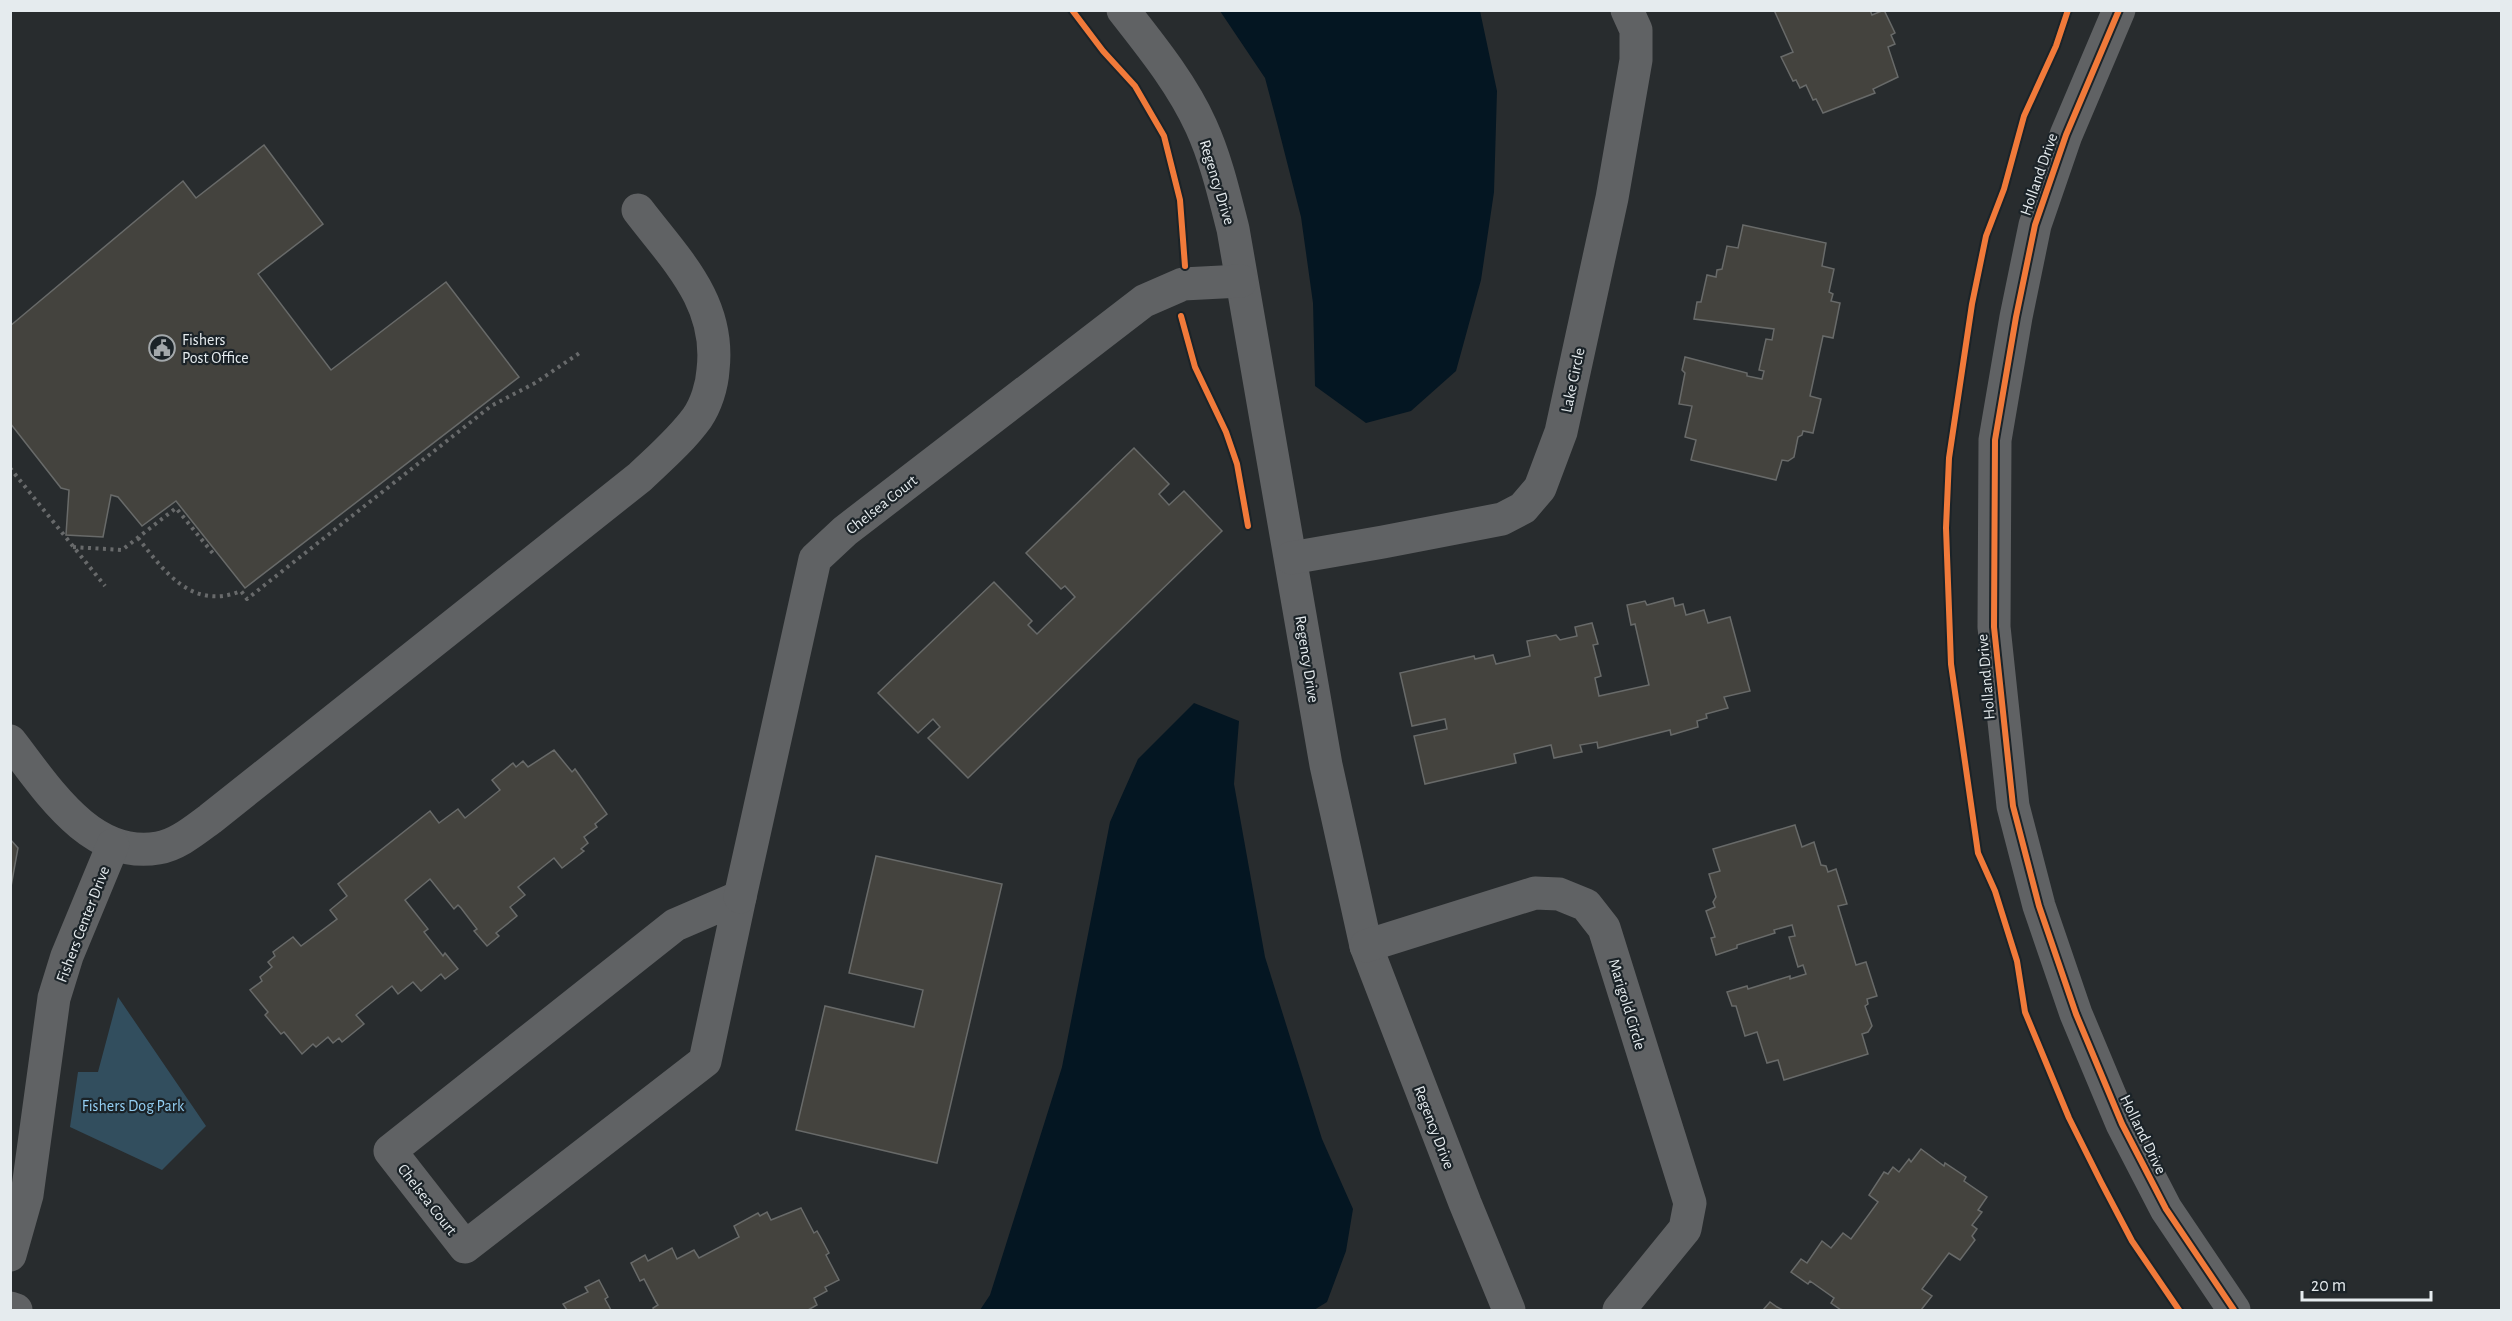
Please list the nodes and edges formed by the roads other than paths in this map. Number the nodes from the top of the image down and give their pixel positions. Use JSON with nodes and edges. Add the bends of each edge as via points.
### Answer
{"nodes":[{"id":1,"x":1123,"y":10,"type":"edge"},
{"id":2,"x":1627,"y":10,"type":"edge"},
{"id":3,"x":2119,"y":10,"type":"edge"},
{"id":4,"x":638,"y":210,"type":"dead end"},
{"id":5,"x":1241,"y":281,"type":"junction"},
{"id":6,"x":1291,"y":558,"type":"junction"},
{"id":7,"x":10,"y":741,"type":"edge"},
{"id":8,"x":113,"y":845,"type":"junction"},
{"id":9,"x":740,"y":897,"type":"junction"},
{"id":10,"x":1366,"y":946,"type":"junction"},
{"id":11,"x":10,"y":1255,"type":"edge"},
{"id":12,"x":10,"y":1308,"type":"edge"},
{"id":13,"x":16,"y":1311,"type":"edge"},
{"id":14,"x":1509,"y":1311,"type":"edge"},
{"id":15,"x":1619,"y":1311,"type":"edge"},
{"id":16,"x":2234,"y":1311,"type":"edge"}],
"edges":[{"from":1,"to":5,"type":"street","name":"Regency Drive","via":[[1170,71],[1200,125],[1216,165],[1233,229]]},
{"from":2,"to":6,"type":"street","name":"Lake Circle","via":[[1636,30],[1636,60],[1612,198],[1561,432],[1540,488],[1523,508],[1502,519]]},
{"from":3,"to":16,"type":"street","name":"Holland Drive","via":[[2082,93],[2035,225],[2016,317],[1995,440],[1994,627],[2013,806],[2039,906],[2076,1014],[2122,1124],[2166,1209]]},
{"from":4,"to":8,"type":"street","via":[[706,306],[714,334],[715,358],[712,384],[699,416],[640,477],[187,836],[160,848]]},
{"from":5,"to":6,"type":"street","name":"Regency Drive"},
{"from":5,"to":9,"type":"street","name":"Chelsea Court","via":[[1183,284],[1144,301],[845,531],[815,559]]},
{"from":6,"to":10,"type":"street","name":"Regency Drive","via":[[1326,765]]},
{"from":7,"to":8,"type":"street","name":"Fishers Center Drive","via":[[77,822]]},
{"from":8,"to":11,"type":"street","name":"Fishers Center Drive","via":[[54,998],[27,1195]]},
{"from":9,"to":9,"type":"street","name":"Chelsea Court","via":[[705,1061],[465,1248],[390,1151],[675,925]]},
{"from":10,"to":14,"type":"street","name":"Regency Drive"},
{"from":10,"to":15,"type":"street","name":"Marigold Circle","via":[[1535,893],[1559,894],[1586,905],[1604,928],[1690,1203],[1685,1229]]},
{"from":12,"to":13,"type":"street"}]}
